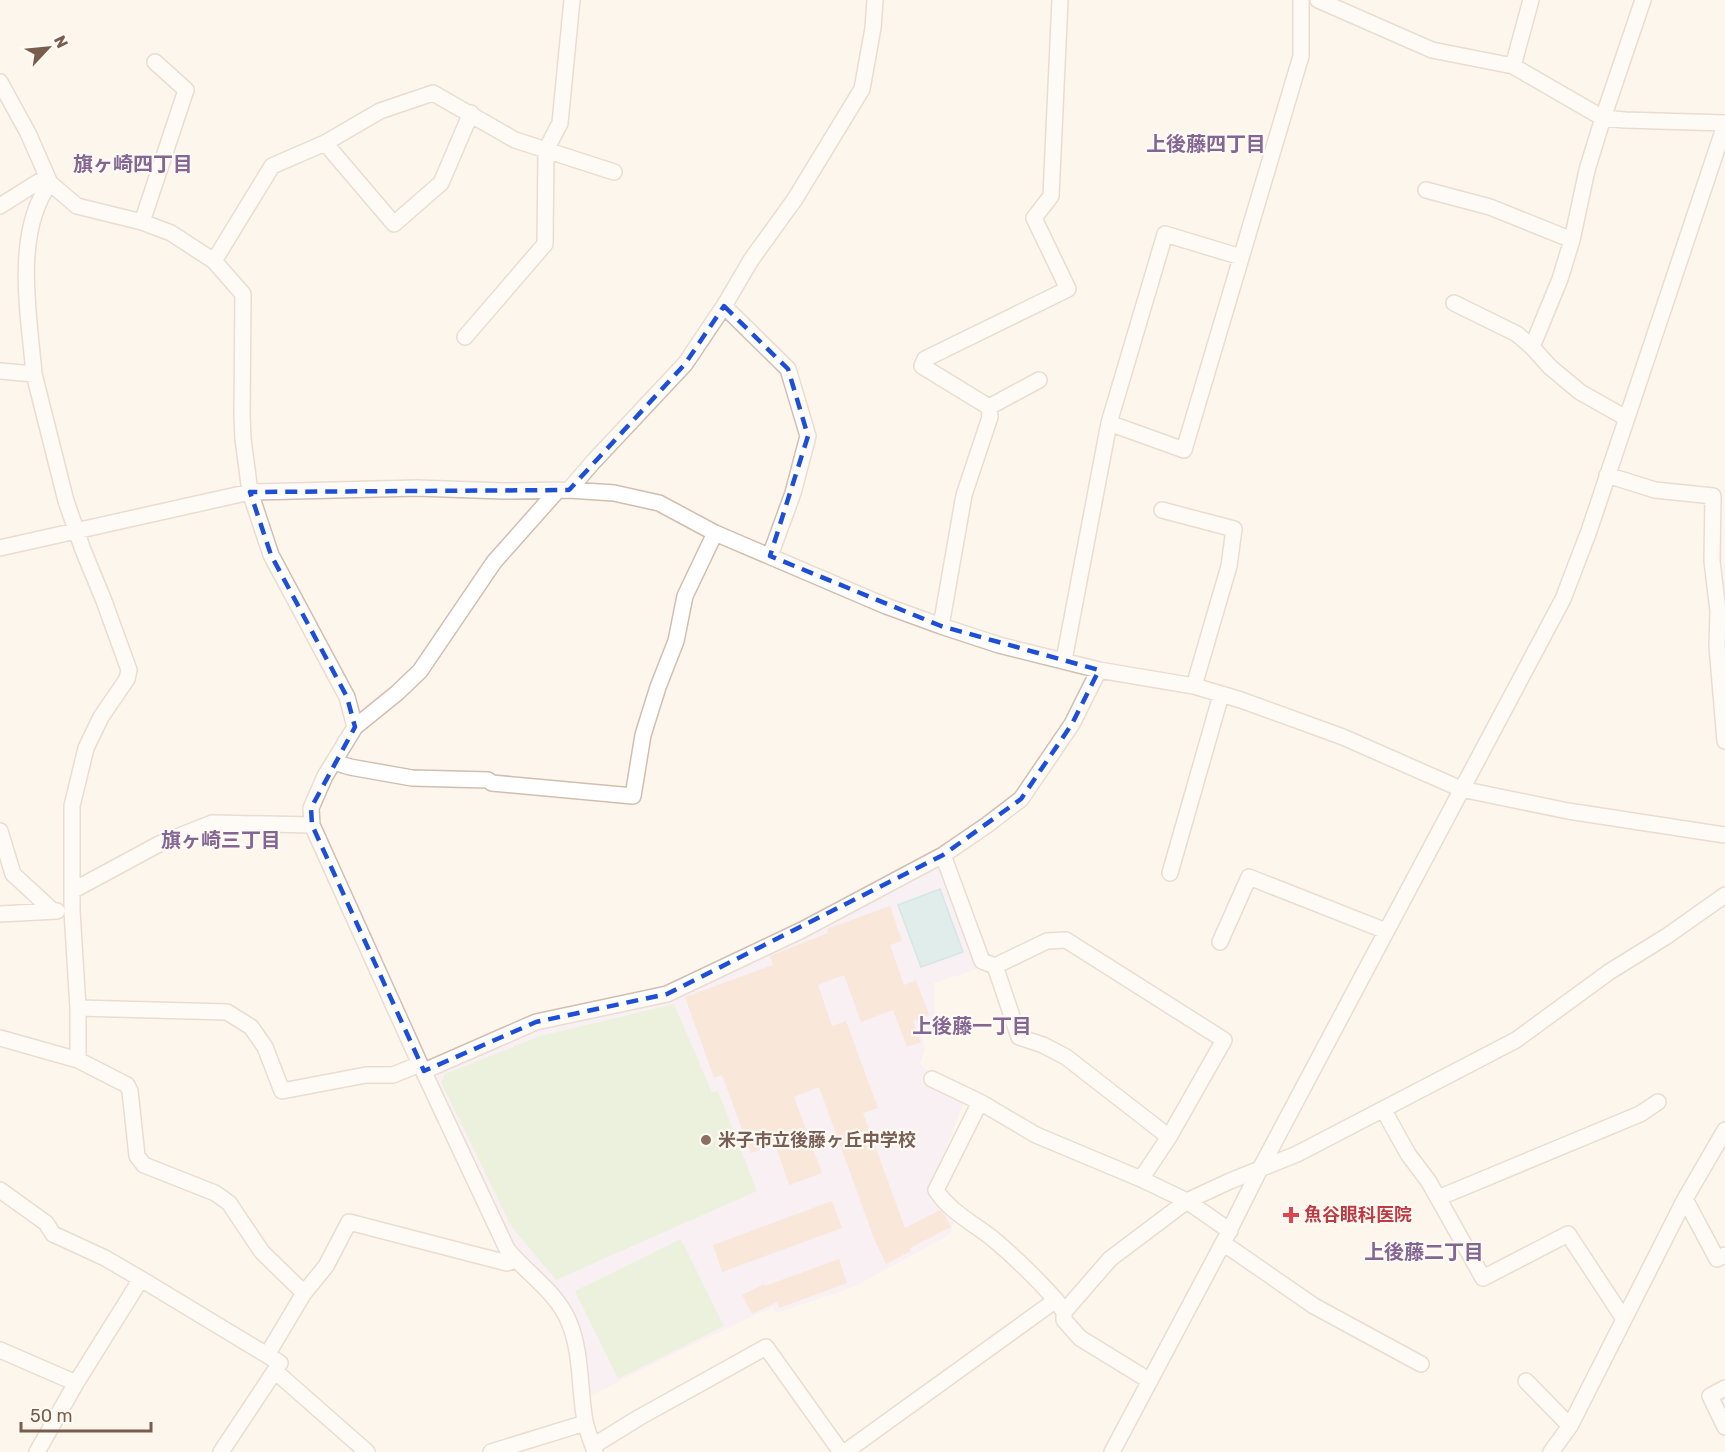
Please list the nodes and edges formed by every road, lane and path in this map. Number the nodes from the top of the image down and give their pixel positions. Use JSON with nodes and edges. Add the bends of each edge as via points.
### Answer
{"nodes":[{"id":1,"x":572,"y":0,"type":"edge"},
{"id":2,"x":875,"y":0,"type":"edge"},
{"id":3,"x":1060,"y":0,"type":"edge"},
{"id":4,"x":1301,"y":0,"type":"edge"},
{"id":5,"x":1318,"y":0,"type":"edge"},
{"id":6,"x":1531,"y":0,"type":"edge"},
{"id":7,"x":1643,"y":0,"type":"edge"},
{"id":8,"x":155,"y":62,"type":"dead end"},
{"id":9,"x":1513,"y":66,"type":"junction"},
{"id":10,"x":0,"y":82,"type":"edge"},
{"id":11,"x":471,"y":113,"type":"junction"},
{"id":12,"x":1603,"y":118,"type":"junction"},
{"id":13,"x":1725,"y":124,"type":"edge"},
{"id":14,"x":325,"y":143,"type":"junction"},
{"id":15,"x":546,"y":150,"type":"junction"},
{"id":16,"x":614,"y":172,"type":"dead end"},
{"id":17,"x":50,"y":183,"type":"junction"},
{"id":18,"x":1426,"y":190,"type":"dead end"},
{"id":19,"x":0,"y":206,"type":"edge"},
{"id":20,"x":142,"y":222,"type":"junction"},
{"id":21,"x":1572,"y":240,"type":"junction"},
{"id":22,"x":1240,"y":257,"type":"junction"},
{"id":23,"x":214,"y":261,"type":"junction"},
{"id":24,"x":1454,"y":303,"type":"dead end"},
{"id":25,"x":724,"y":306,"type":"junction"},
{"id":26,"x":465,"y":338,"type":"dead end"},
{"id":27,"x":1532,"y":347,"type":"junction"},
{"id":28,"x":0,"y":371,"type":"edge"},
{"id":29,"x":34,"y":374,"type":"junction"},
{"id":30,"x":1039,"y":380,"type":"dead end"},
{"id":31,"x":989,"y":407,"type":"junction"},
{"id":32,"x":1626,"y":418,"type":"junction"},
{"id":33,"x":1109,"y":423,"type":"junction"},
{"id":34,"x":1607,"y":475,"type":"junction"},
{"id":35,"x":563,"y":491,"type":"junction"},
{"id":36,"x":250,"y":492,"type":"junction"},
{"id":37,"x":1162,"y":510,"type":"dead end"},
{"id":38,"x":76,"y":532,"type":"junction"},
{"id":39,"x":716,"y":533,"type":"junction"},
{"id":40,"x":0,"y":548,"type":"edge"},
{"id":41,"x":770,"y":556,"type":"junction"},
{"id":42,"x":941,"y":626,"type":"junction"},
{"id":43,"x":1064,"y":660,"type":"junction"},
{"id":44,"x":1099,"y":670,"type":"junction"},
{"id":45,"x":1194,"y":686,"type":"junction"},
{"id":46,"x":1221,"y":695,"type":"junction"},
{"id":47,"x":355,"y":727,"type":"junction"},
{"id":48,"x":1725,"y":741,"type":"edge"},
{"id":49,"x":334,"y":762,"type":"junction"},
{"id":50,"x":1461,"y":789,"type":"junction"},
{"id":51,"x":312,"y":825,"type":"junction"},
{"id":52,"x":1725,"y":825,"type":"edge"},
{"id":53,"x":0,"y":831,"type":"edge"},
{"id":54,"x":1725,"y":835,"type":"edge"},
{"id":55,"x":943,"y":855,"type":"junction"},
{"id":56,"x":1170,"y":873,"type":"dead end"},
{"id":57,"x":72,"y":891,"type":"junction"},
{"id":58,"x":1725,"y":895,"type":"edge"},
{"id":59,"x":72,"y":910,"type":"junction"},
{"id":60,"x":53,"y":911,"type":"junction"},
{"id":61,"x":0,"y":914,"type":"edge"},
{"id":62,"x":1386,"y":932,"type":"junction"},
{"id":63,"x":1220,"y":942,"type":"dead end"},
{"id":64,"x":995,"y":966,"type":"junction"},
{"id":65,"x":78,"y":1008,"type":"junction"},
{"id":66,"x":0,"y":1038,"type":"edge"},
{"id":67,"x":78,"y":1060,"type":"junction"},
{"id":68,"x":422,"y":1067,"type":"junction"},
{"id":69,"x":932,"y":1079,"type":"dead end"},
{"id":70,"x":980,"y":1102,"type":"junction"},
{"id":71,"x":1658,"y":1102,"type":"dead end"},
{"id":72,"x":1383,"y":1109,"type":"junction"},
{"id":73,"x":1725,"y":1130,"type":"edge"},
{"id":74,"x":1169,"y":1137,"type":"junction"},
{"id":75,"x":1260,"y":1168,"type":"junction"},
{"id":76,"x":1141,"y":1179,"type":"junction"},
{"id":77,"x":0,"y":1190,"type":"edge"},
{"id":78,"x":1438,"y":1198,"type":"junction"},
{"id":79,"x":1685,"y":1199,"type":"junction"},
{"id":80,"x":1187,"y":1201,"type":"junction"},
{"id":81,"x":1227,"y":1237,"type":"junction"},
{"id":82,"x":1725,"y":1255,"type":"edge"},
{"id":83,"x":516,"y":1260,"type":"junction"},
{"id":84,"x":141,"y":1279,"type":"junction"},
{"id":85,"x":304,"y":1293,"type":"junction"},
{"id":86,"x":1060,"y":1306,"type":"junction"},
{"id":87,"x":1624,"y":1319,"type":"junction"},
{"id":88,"x":0,"y":1350,"type":"edge"},
{"id":89,"x":267,"y":1355,"type":"junction"},
{"id":90,"x":1421,"y":1364,"type":"dead end"},
{"id":91,"x":276,"y":1372,"type":"junction"},
{"id":92,"x":1150,"y":1381,"type":"junction"},
{"id":93,"x":1526,"y":1381,"type":"dead end"},
{"id":94,"x":76,"y":1383,"type":"junction"},
{"id":95,"x":1725,"y":1388,"type":"edge"},
{"id":96,"x":585,"y":1423,"type":"junction"},
{"id":97,"x":1570,"y":1426,"type":"junction"},
{"id":98,"x":1725,"y":1427,"type":"edge"},
{"id":99,"x":594,"y":1449,"type":"edge"},
{"id":100,"x":37,"y":1452,"type":"edge"},
{"id":101,"x":221,"y":1452,"type":"edge"},
{"id":102,"x":367,"y":1452,"type":"edge"},
{"id":103,"x":491,"y":1452,"type":"edge"},
{"id":104,"x":843,"y":1452,"type":"edge"},
{"id":105,"x":1112,"y":1452,"type":"edge"},
{"id":106,"x":1551,"y":1452,"type":"edge"}],
"edges":[{"from":1,"to":15,"type":"street","via":[[560,123]]},
{"from":2,"to":25,"type":"street","via":[[862,89]]},
{"from":3,"to":31,"type":"street","via":[[1051,196],[1034,218],[1068,289],[925,359],[922,366]]},
{"from":4,"to":22,"type":"street","via":[[1301,56]]},
{"from":5,"to":9,"type":"street","via":[[1432,50]]},
{"from":6,"to":9,"type":"street"},
{"from":7,"to":12,"type":"street"},
{"from":8,"to":20,"type":"street","via":[[186,90]]},
{"from":9,"to":12,"type":"street"},
{"from":10,"to":17,"type":"street"},
{"from":11,"to":14,"type":"street","via":[[434,93],[380,111]]},
{"from":11,"to":14,"type":"street","via":[[441,183],[394,224]]},
{"from":11,"to":15,"type":"street","via":[[515,140]]},
{"from":12,"to":13,"type":"street"},
{"from":12,"to":21,"type":"street"},
{"from":13,"to":32,"type":"street"},
{"from":14,"to":23,"type":"street","via":[[272,166]]},
{"from":15,"to":16,"type":"street"},
{"from":15,"to":26,"type":"street","via":[[546,244]]},
{"from":17,"to":19,"type":"street","via":[[39,182]]},
{"from":17,"to":20,"type":"street","via":[[77,206]]},
{"from":17,"to":29,"type":"street","via":[[40,196],[30,230],[26,271]]},
{"from":18,"to":21,"type":"street","via":[[1490,207]]},
{"from":20,"to":23,"type":"street","via":[[171,233]]},
{"from":21,"to":27,"type":"street"},
{"from":22,"to":33,"type":"street","via":[[1165,234]]},
{"from":22,"to":33,"type":"street","via":[[1184,450]]},
{"from":23,"to":36,"type":"street","via":[[243,294],[242,414]]},
{"from":24,"to":27,"type":"street","via":[[1517,334]]},
{"from":25,"to":35,"type":"street","via":[[685,364]]},
{"from":25,"to":41,"type":"street","via":[[788,369],[808,436],[793,494]]},
{"from":27,"to":32,"type":"street","via":[[1550,368],[1580,392]]},
{"from":28,"to":29,"type":"street"},
{"from":29,"to":38,"type":"street"},
{"from":30,"to":31,"type":"street"},
{"from":31,"to":42,"type":"street","via":[[990,417],[964,495]]},
{"from":32,"to":34,"type":"street"},
{"from":33,"to":43,"type":"street"},
{"from":34,"to":48,"type":"street","via":[[1655,490],[1713,496],[1712,561]]},
{"from":34,"to":50,"type":"street","via":[[1563,599]]},
{"from":35,"to":36,"type":"street","via":[[417,488]]},
{"from":35,"to":39,"type":"street","via":[[614,493],[660,502]]},
{"from":35,"to":47,"type":"street","via":[[494,562],[420,671]]},
{"from":36,"to":38,"type":"street"},
{"from":36,"to":47,"type":"street","via":[[272,555],[347,697]]},
{"from":37,"to":45,"type":"street","via":[[1234,529],[1229,566]]},
{"from":38,"to":40,"type":"street"},
{"from":38,"to":57,"type":"street","via":[[129,670],[86,748],[72,806]]},
{"from":39,"to":41,"type":"street"},
{"from":39,"to":49,"type":"street","via":[[685,596],[676,640],[642,735],[633,796],[488,780],[412,778]]},
{"from":41,"to":42,"type":"street"},
{"from":42,"to":43,"type":"street"},
{"from":43,"to":44,"type":"street"},
{"from":44,"to":45,"type":"street"},
{"from":44,"to":55,"type":"street","via":[[1072,723],[1021,799]]},
{"from":45,"to":46,"type":"street"},
{"from":46,"to":50,"type":"street","via":[[1343,737]]},
{"from":46,"to":56,"type":"street"},
{"from":47,"to":49,"type":"street"},
{"from":49,"to":51,"type":"street","via":[[311,808]]},
{"from":50,"to":54,"type":"street","via":[[1569,811]]},
{"from":50,"to":62,"type":"street"},
{"from":51,"to":57,"type":"street","via":[[212,823],[159,844]]},
{"from":51,"to":68,"type":"street"},
{"from":52,"to":54,"type":"street"},
{"from":53,"to":60,"type":"street","via":[[13,874]]},
{"from":55,"to":64,"type":"street","via":[[982,961]]},
{"from":55,"to":68,"type":"street","via":[[813,925],[667,994],[536,1022]]},
{"from":57,"to":59,"type":"street"},
{"from":58,"to":72,"type":"street","via":[[1516,1040]]},
{"from":59,"to":60,"type":"street"},
{"from":59,"to":65,"type":"street"},
{"from":60,"to":61,"type":"street"},
{"from":62,"to":63,"type":"street","via":[[1249,877]]},
{"from":62,"to":75,"type":"street"},
{"from":64,"to":74,"type":"street","via":[[1019,1037],[1066,1057]]},
{"from":64,"to":74,"type":"street","via":[[1047,940],[1066,940],[1224,1040]]},
{"from":65,"to":67,"type":"street"},
{"from":65,"to":68,"type":"street","via":[[227,1012],[250,1027],[265,1047],[282,1091]]},
{"from":66,"to":67,"type":"street"},
{"from":67,"to":85,"type":"street","via":[[127,1085],[136,1156],[144,1165],[215,1193],[229,1203],[262,1251]]},
{"from":68,"to":83,"type":"street","via":[[507,1249]]},
{"from":69,"to":70,"type":"street"},
{"from":70,"to":76,"type":"street","via":[[1036,1135]]},
{"from":70,"to":86,"type":"street","via":[[936,1190],[943,1201],[993,1239]]},
{"from":71,"to":78,"type":"street","via":[[1640,1114]]},
{"from":72,"to":75,"type":"street","via":[[1297,1154]]},
{"from":72,"to":78,"type":"street"},
{"from":73,"to":79,"type":"street"},
{"from":74,"to":76,"type":"street"},
{"from":75,"to":80,"type":"street"},
{"from":75,"to":81,"type":"street"},
{"from":76,"to":80,"type":"street"},
{"from":77,"to":84,"type":"street","via":[[46,1223],[53,1234]]},
{"from":78,"to":87,"type":"street","via":[[1483,1278],[1568,1233]]},
{"from":79,"to":82,"type":"street","via":[[1717,1259]]},
{"from":79,"to":87,"type":"street"},
{"from":80,"to":81,"type":"street"},
{"from":80,"to":86,"type":"street","via":[[1110,1259]]},
{"from":81,"to":90,"type":"street","via":[[1314,1306]]},
{"from":81,"to":92,"type":"street"},
{"from":83,"to":85,"type":"street","via":[[507,1263],[349,1222],[326,1266]]},
{"from":83,"to":96,"type":"street","via":[[549,1290],[568,1320],[576,1342]]},
{"from":84,"to":89,"type":"street"},
{"from":84,"to":94,"type":"street"},
{"from":85,"to":89,"type":"street"},
{"from":86,"to":92,"type":"street","via":[[1064,1320],[1080,1338]]},
{"from":86,"to":104,"type":"street"},
{"from":87,"to":97,"type":"street"},
{"from":88,"to":94,"type":"street"},
{"from":89,"to":91,"type":"street","via":[[280,1363]]},
{"from":91,"to":101,"type":"street"},
{"from":91,"to":102,"type":"street"},
{"from":92,"to":105,"type":"street"},
{"from":93,"to":97,"type":"street"},
{"from":94,"to":100,"type":"street"},
{"from":95,"to":98,"type":"street","via":[[1710,1396]]},
{"from":96,"to":99,"type":"street"},
{"from":96,"to":103,"type":"street"},
{"from":97,"to":106,"type":"street"},
{"from":99,"to":104,"type":"street","via":[[640,1417],[766,1347]]}]}
